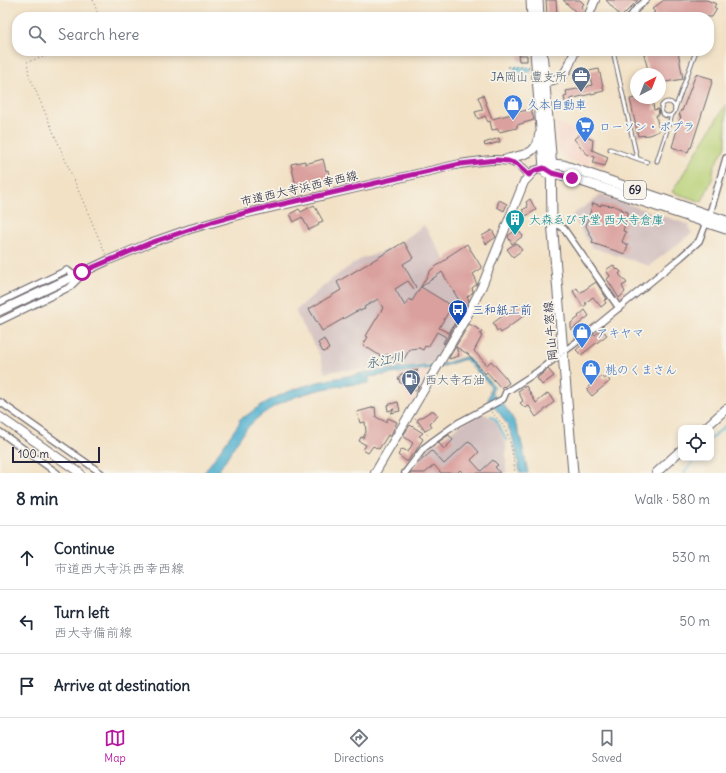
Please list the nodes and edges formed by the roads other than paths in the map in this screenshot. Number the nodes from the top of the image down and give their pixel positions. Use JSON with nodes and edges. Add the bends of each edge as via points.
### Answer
{"nodes":[{"id":1,"x":531,"y":0,"type":"edge"},
{"id":2,"x":538,"y":0,"type":"edge"},
{"id":3,"x":595,"y":0,"type":"edge"},
{"id":4,"x":646,"y":0,"type":"edge"},
{"id":5,"x":532,"y":12,"type":"edge"},
{"id":6,"x":539,"y":12,"type":"edge"},
{"id":7,"x":590,"y":12,"type":"edge"},
{"id":8,"x":634,"y":12,"type":"edge"},
{"id":9,"x":535,"y":56,"type":"edge"},
{"id":10,"x":542,"y":56,"type":"edge"},
{"id":11,"x":573,"y":56,"type":"edge"},
{"id":12,"x":614,"y":56,"type":"edge"},
{"id":13,"x":694,"y":56,"type":"edge"},
{"id":14,"x":541,"y":82,"type":"junction"},
{"id":15,"x":675,"y":109,"type":"junction"},
{"id":16,"x":672,"y":115,"type":"junction"},
{"id":17,"x":541,"y":122,"type":"junction"},
{"id":18,"x":610,"y":149,"type":"dead end"},
{"id":19,"x":637,"y":158,"type":"junction"},
{"id":20,"x":726,"y":158,"type":"edge"},
{"id":21,"x":503,"y":160,"type":"junction"},
{"id":22,"x":657,"y":161,"type":"dead end"},
{"id":23,"x":648,"y":162,"type":"dead end"},
{"id":24,"x":549,"y":168,"type":"junction"},
{"id":25,"x":529,"y":175,"type":"junction"},
{"id":26,"x":708,"y":219,"type":"junction"},
{"id":27,"x":552,"y":221,"type":"junction"},
{"id":28,"x":726,"y":221,"type":"edge"},
{"id":29,"x":726,"y":229,"type":"edge"},
{"id":30,"x":86,"y":271,"type":"junction"},
{"id":31,"x":75,"y":276,"type":"junction"},
{"id":32,"x":0,"y":302,"type":"edge"},
{"id":33,"x":619,"y":308,"type":"junction"},
{"id":34,"x":0,"y":311,"type":"edge"},
{"id":35,"x":0,"y":321,"type":"edge"},
{"id":36,"x":564,"y":352,"type":"junction"},
{"id":37,"x":0,"y":402,"type":"edge"},
{"id":38,"x":726,"y":409,"type":"edge"},
{"id":39,"x":0,"y":417,"type":"edge"},
{"id":40,"x":708,"y":425,"type":"edge"},
{"id":41,"x":0,"y":432,"type":"edge"},
{"id":42,"x":678,"y":453,"type":"edge"},
{"id":43,"x":57,"y":473,"type":"edge"},
{"id":44,"x":80,"y":473,"type":"edge"},
{"id":45,"x":101,"y":473,"type":"edge"},
{"id":46,"x":375,"y":473,"type":"edge"},
{"id":47,"x":405,"y":473,"type":"edge"},
{"id":48,"x":573,"y":473,"type":"edge"},
{"id":49,"x":656,"y":473,"type":"edge"}],
"edges":[{"from":1,"to":5,"type":"main road"},
{"from":2,"to":6,"type":"main road"},
{"from":3,"to":7,"type":"street"},
{"from":4,"to":8,"type":"street"},
{"from":9,"to":14,"type":"main road","name":"岡山牛窓線"},
{"from":10,"to":14,"type":"main road","name":"岡山牛窓線"},
{"from":11,"to":14,"type":"street","via":[[563,76],[557,80]]},
{"from":12,"to":19,"type":"lane"},
{"from":13,"to":15,"type":"lane"},
{"from":14,"to":17,"type":"main road","name":"岡山牛窓線"},
{"from":14,"to":24,"type":"main road","name":"岡山牛窓線","via":[[551,154]]},
{"from":15,"to":16,"type":"lane"},
{"from":15,"to":16,"type":"lane","via":[[670,102],[662,105],[663,114]]},
{"from":16,"to":22,"type":"lane"},
{"from":17,"to":21,"type":"street","via":[[538,144],[532,151]]},
{"from":17,"to":24,"type":"main road","name":"岡山牛窓線"},
{"from":18,"to":19,"type":"lane"},
{"from":19,"to":23,"type":"lane"},
{"from":20,"to":26,"type":"street"},
{"from":21,"to":25,"type":"street","name":"市道西大寺浜西幸西線","via":[[517,164]]},
{"from":21,"to":30,"type":"street","name":"市道西大寺浜西幸西線","via":[[460,164],[239,214],[179,233]]},
{"from":24,"to":25,"type":"street","via":[[534,171]]},
{"from":24,"to":26,"type":"main road","number":"69","via":[[572,178]]},
{"from":24,"to":27,"type":"main road","name":"岡山牛窓線"},
{"from":25,"to":46,"type":"street","via":[[511,210],[482,286],[467,316]]},
{"from":26,"to":28,"type":"main road","number":"69"},
{"from":26,"to":29,"type":"main road","number":"69"},
{"from":26,"to":33,"type":"street","via":[[699,241]]},
{"from":27,"to":33,"type":"street","via":[[564,229]]},
{"from":27,"to":36,"type":"main road","name":"岡山牛窓線"},
{"from":30,"to":31,"type":"street","name":"市道西大寺浜西幸西線"},
{"from":30,"to":35,"type":"street","via":[[70,287]]},
{"from":31,"to":32,"type":"street","via":[[66,270]]},
{"from":31,"to":34,"type":"street","name":"市道西大寺浜西幸西線"},
{"from":33,"to":36,"type":"street"},
{"from":36,"to":47,"type":"street","via":[[506,392],[503,399],[458,423],[424,448]]},
{"from":36,"to":48,"type":"main road","name":"岡山牛窓線"},
{"from":37,"to":45,"type":"street"},
{"from":38,"to":40,"type":"street"},
{"from":39,"to":44,"type":"street"},
{"from":41,"to":43,"type":"street"},
{"from":42,"to":49,"type":"street"}]}
